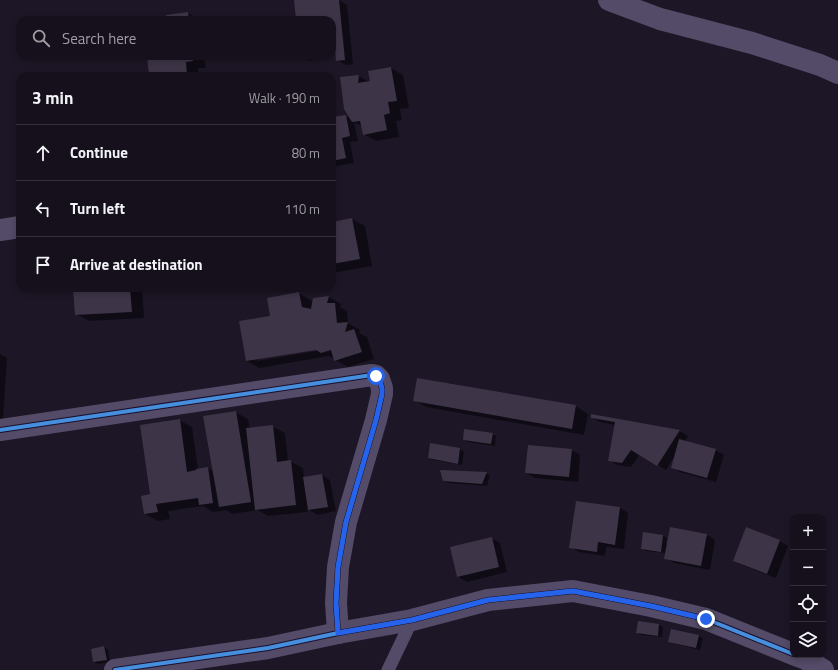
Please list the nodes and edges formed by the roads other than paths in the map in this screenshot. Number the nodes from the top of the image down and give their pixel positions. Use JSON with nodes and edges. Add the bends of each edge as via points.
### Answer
{"nodes":[{"id":1,"x":609,"y":0,"type":"edge"},
{"id":2,"x":838,"y":72,"type":"edge"},
{"id":3,"x":16,"y":228,"type":"edge"},
{"id":4,"x":0,"y":230,"type":"edge"},
{"id":5,"x":0,"y":430,"type":"edge"},
{"id":6,"x":412,"y":620,"type":"junction"},
{"id":7,"x":338,"y":633,"type":"junction"},
{"id":8,"x":804,"y":662,"type":"edge"},
{"id":9,"x":115,"y":670,"type":"edge"},
{"id":10,"x":388,"y":670,"type":"edge"}],
"edges":[{"from":1,"to":2,"type":"street","via":[[660,19],[752,43]]},
{"from":3,"to":4,"type":"street"},
{"from":5,"to":7,"type":"street","via":[[376,376],[382,394],[346,522],[338,567]]},
{"from":6,"to":7,"type":"street"},
{"from":6,"to":8,"type":"street","via":[[488,600],[573,591],[706,619]]},
{"from":6,"to":10,"type":"lane"},
{"from":7,"to":9,"type":"street","via":[[268,648]]}]}
